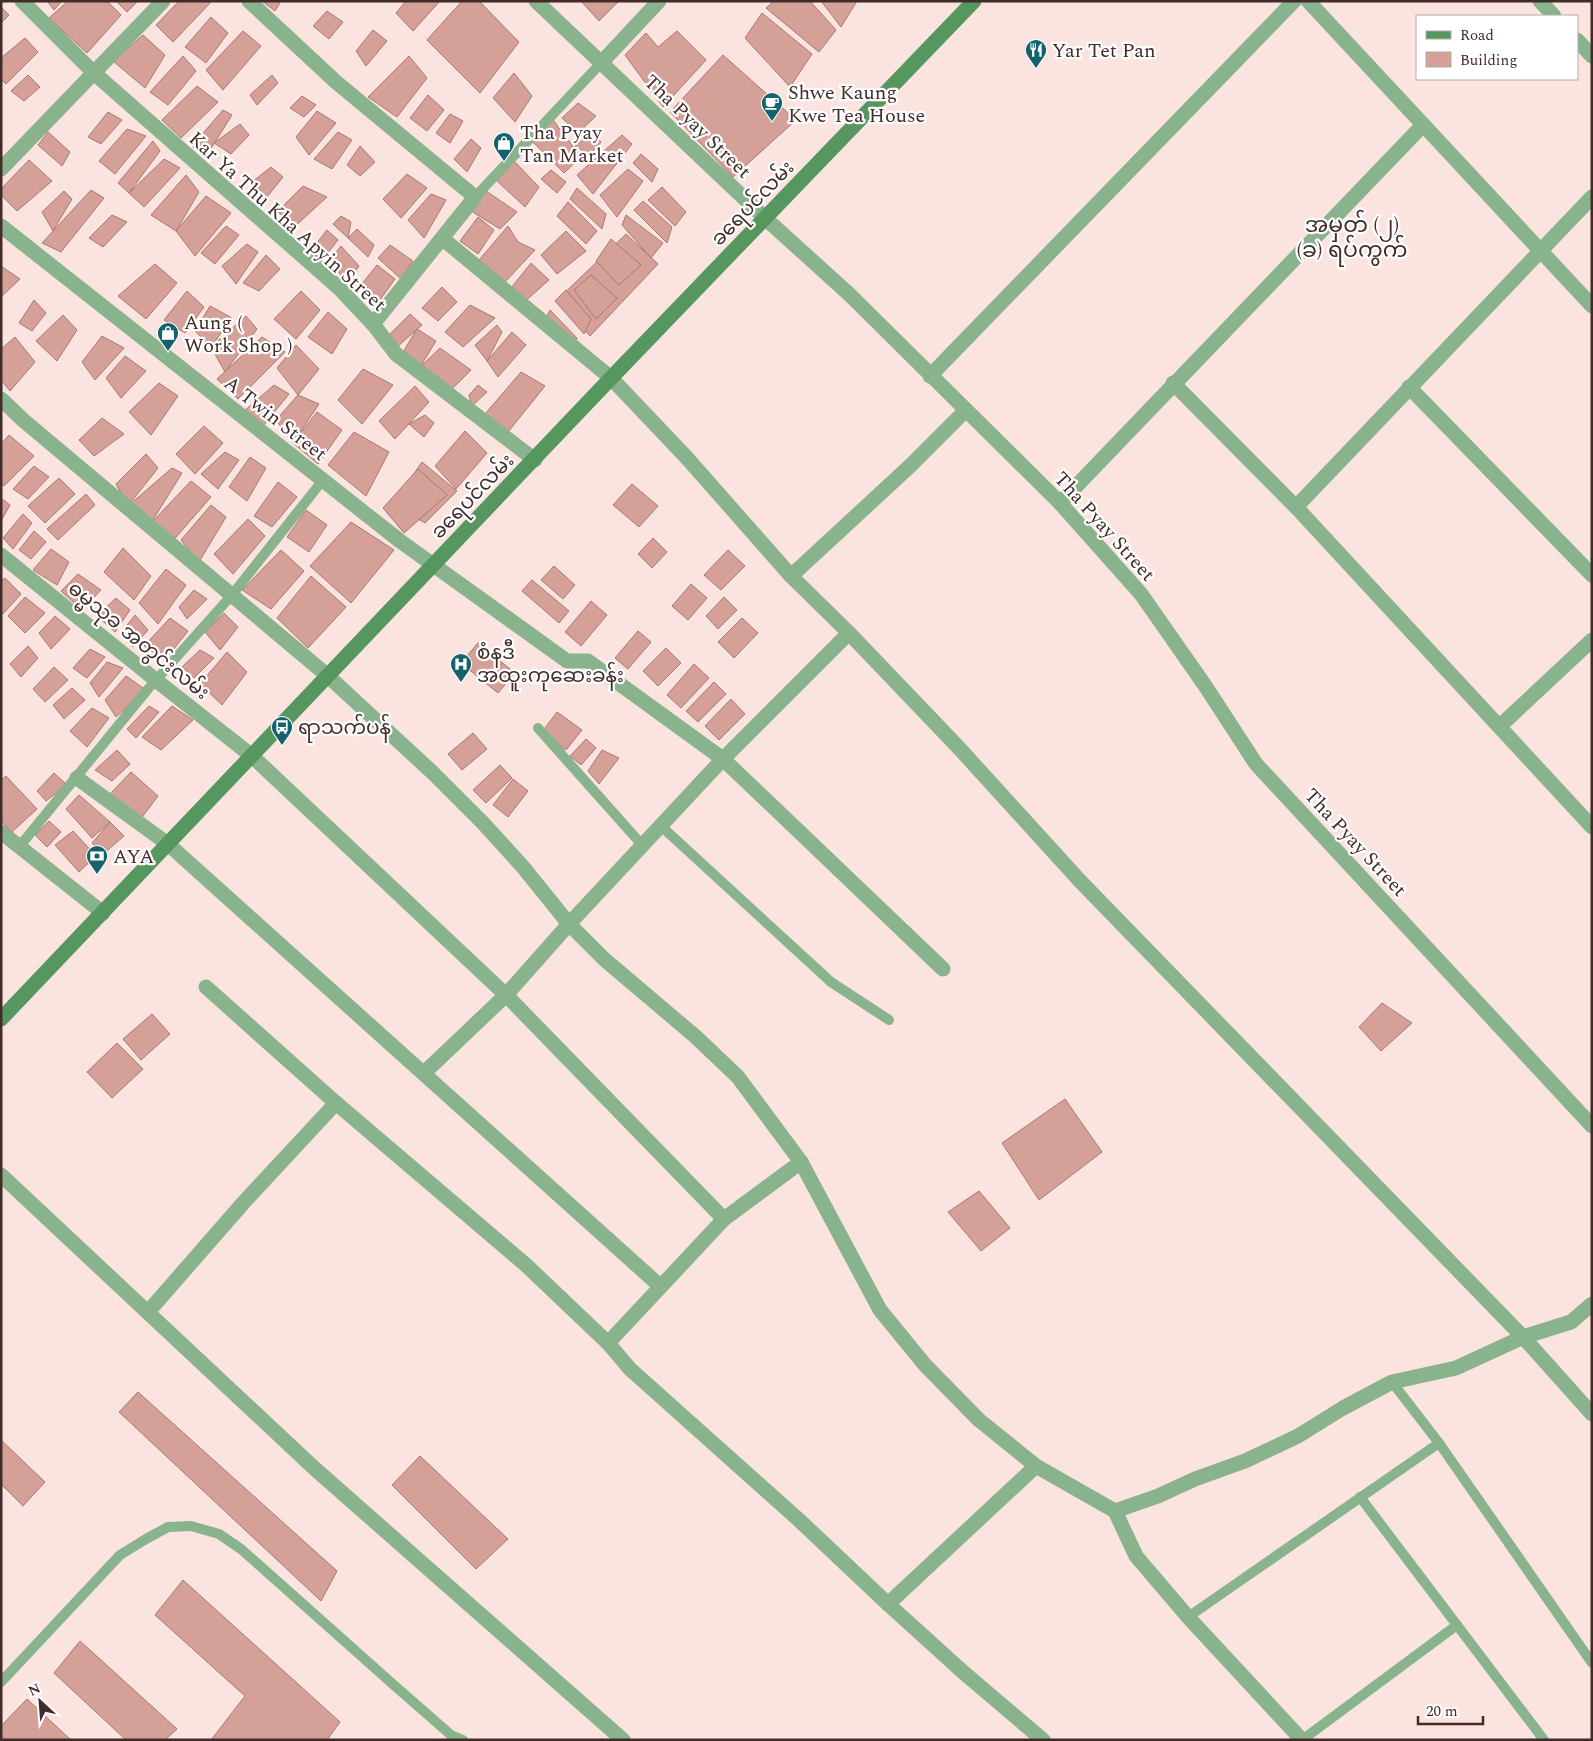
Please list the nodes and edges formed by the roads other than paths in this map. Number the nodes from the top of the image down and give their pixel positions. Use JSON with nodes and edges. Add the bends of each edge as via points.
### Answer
{"nodes":[{"id":1,"x":22,"y":1,"type":"edge"},
{"id":2,"x":163,"y":1,"type":"edge"},
{"id":3,"x":249,"y":1,"type":"edge"},
{"id":4,"x":536,"y":1,"type":"edge"},
{"id":5,"x":659,"y":1,"type":"edge"},
{"id":6,"x":974,"y":1,"type":"edge"},
{"id":7,"x":1294,"y":1,"type":"edge"},
{"id":8,"x":1308,"y":1,"type":"edge"},
{"id":9,"x":1540,"y":1,"type":"edge"},
{"id":10,"x":1553,"y":15,"type":"edge"},
{"id":11,"x":1578,"y":41,"type":"edge"},
{"id":12,"x":1592,"y":56,"type":"edge"},
{"id":13,"x":602,"y":62,"type":"junction"},
{"id":14,"x":94,"y":73,"type":"junction"},
{"id":15,"x":1423,"y":125,"type":"junction"},
{"id":16,"x":1,"y":169,"type":"edge"},
{"id":17,"x":475,"y":197,"type":"junction"},
{"id":18,"x":1592,"y":197,"type":"edge"},
{"id":19,"x":766,"y":218,"type":"junction"},
{"id":20,"x":1,"y":226,"type":"edge"},
{"id":21,"x":442,"y":239,"type":"junction"},
{"id":22,"x":1541,"y":252,"type":"junction"},
{"id":23,"x":1592,"y":306,"type":"edge"},
{"id":24,"x":373,"y":324,"type":"junction"},
{"id":25,"x":930,"y":376,"type":"junction"},
{"id":26,"x":611,"y":378,"type":"junction"},
{"id":27,"x":1173,"y":383,"type":"junction"},
{"id":28,"x":1409,"y":388,"type":"junction"},
{"id":29,"x":1,"y":399,"type":"edge"},
{"id":30,"x":966,"y":410,"type":"junction"},
{"id":31,"x":535,"y":460,"type":"junction"},
{"id":32,"x":323,"y":480,"type":"junction"},
{"id":33,"x":1060,"y":503,"type":"junction"},
{"id":34,"x":1296,"y":507,"type":"junction"},
{"id":35,"x":1,"y":554,"type":"edge"},
{"id":36,"x":434,"y":565,"type":"junction"},
{"id":37,"x":1592,"y":575,"type":"edge"},
{"id":38,"x":792,"y":576,"type":"junction"},
{"id":39,"x":231,"y":596,"type":"junction"},
{"id":40,"x":849,"y":633,"type":"junction"},
{"id":41,"x":1592,"y":640,"type":"edge"},
{"id":42,"x":328,"y":676,"type":"junction"},
{"id":43,"x":156,"y":681,"type":"junction"},
{"id":44,"x":1500,"y":726,"type":"junction"},
{"id":45,"x":538,"y":728,"type":"dead end"},
{"id":46,"x":252,"y":756,"type":"junction"},
{"id":47,"x":724,"y":759,"type":"junction"},
{"id":48,"x":77,"y":778,"type":"junction"},
{"id":49,"x":661,"y":826,"type":"junction"},
{"id":50,"x":1592,"y":827,"type":"edge"},
{"id":51,"x":1,"y":832,"type":"edge"},
{"id":52,"x":168,"y":844,"type":"junction"},
{"id":53,"x":642,"y":846,"type":"junction"},
{"id":54,"x":19,"y":847,"type":"junction"},
{"id":55,"x":103,"y":913,"type":"junction"},
{"id":56,"x":569,"y":924,"type":"junction"},
{"id":57,"x":943,"y":969,"type":"dead end"},
{"id":58,"x":206,"y":987,"type":"dead end"},
{"id":59,"x":506,"y":995,"type":"junction"},
{"id":60,"x":1,"y":1020,"type":"edge"},
{"id":61,"x":889,"y":1020,"type":"dead end"},
{"id":62,"x":424,"y":1073,"type":"junction"},
{"id":63,"x":336,"y":1103,"type":"junction"},
{"id":64,"x":1592,"y":1126,"type":"edge"},
{"id":65,"x":801,"y":1162,"type":"junction"},
{"id":66,"x":1,"y":1175,"type":"edge"},
{"id":67,"x":724,"y":1219,"type":"junction"},
{"id":68,"x":660,"y":1286,"type":"junction"},
{"id":69,"x":1592,"y":1304,"type":"edge"},
{"id":70,"x":148,"y":1312,"type":"junction"},
{"id":71,"x":1523,"y":1337,"type":"junction"},
{"id":72,"x":608,"y":1342,"type":"junction"},
{"id":73,"x":1392,"y":1382,"type":"junction"},
{"id":74,"x":1592,"y":1414,"type":"edge"},
{"id":75,"x":1439,"y":1443,"type":"junction"},
{"id":76,"x":1036,"y":1466,"type":"junction"},
{"id":77,"x":1360,"y":1497,"type":"junction"},
{"id":78,"x":1115,"y":1511,"type":"junction"},
{"id":79,"x":888,"y":1604,"type":"junction"},
{"id":80,"x":1188,"y":1617,"type":"junction"},
{"id":81,"x":1457,"y":1625,"type":"junction"},
{"id":82,"x":1592,"y":1663,"type":"edge"},
{"id":83,"x":1,"y":1682,"type":"edge"},
{"id":84,"x":463,"y":1740,"type":"edge"},
{"id":85,"x":623,"y":1740,"type":"edge"},
{"id":86,"x":1043,"y":1740,"type":"edge"},
{"id":87,"x":1302,"y":1740,"type":"edge"},
{"id":88,"x":1544,"y":1740,"type":"edge"}],
"edges":[{"from":1,"to":14,"type":"street","name":"Kar Ya Thu Kha Apyin Street"},
{"from":2,"to":14,"type":"street"},
{"from":3,"to":17,"type":"street","via":[[336,82]]},
{"from":4,"to":13,"type":"street","name":"Tha Pyay Street"},
{"from":5,"to":13,"type":"street"},
{"from":6,"to":19,"type":"main road","name":"ခရေပင်လမ်း"},
{"from":7,"to":25,"type":"street"},
{"from":8,"to":15,"type":"street"},
{"from":9,"to":10,"type":"street"},
{"from":11,"to":12,"type":"street"},
{"from":13,"to":17,"type":"lane"},
{"from":13,"to":19,"type":"street","name":"Tha Pyay Street"},
{"from":14,"to":16,"type":"street"},
{"from":14,"to":24,"type":"street","name":"Kar Ya Thu Kha Apyin Street","via":[[339,288]]},
{"from":15,"to":22,"type":"street"},
{"from":15,"to":27,"type":"street"},
{"from":17,"to":21,"type":"street"},
{"from":18,"to":22,"type":"street"},
{"from":19,"to":25,"type":"street","name":"Tha Pyay Street","via":[[850,295]]},
{"from":19,"to":26,"type":"main road","name":"ခရေပင်လမ်း"},
{"from":20,"to":32,"type":"street","name":"A Twin Street"},
{"from":21,"to":24,"type":"street"},
{"from":21,"to":26,"type":"street"},
{"from":22,"to":23,"type":"street"},
{"from":22,"to":28,"type":"street"},
{"from":24,"to":31,"type":"street","name":"Kar Ya Thu Kha Apyin Street","via":[[396,354]]},
{"from":25,"to":30,"type":"street","name":"Tha Pyay Street"},
{"from":26,"to":31,"type":"main road","name":"ခရေပင်လမ်း"},
{"from":26,"to":38,"type":"street"},
{"from":27,"to":33,"type":"street"},
{"from":27,"to":34,"type":"street"},
{"from":28,"to":34,"type":"street"},
{"from":28,"to":37,"type":"street"},
{"from":29,"to":39,"type":"street"},
{"from":30,"to":33,"type":"street","name":"Tha Pyay Street"},
{"from":30,"to":38,"type":"street"},
{"from":31,"to":36,"type":"main road","name":"ခရေပင်လမ်း"},
{"from":32,"to":36,"type":"street","name":"A Twin Street"},
{"from":32,"to":39,"type":"lane"},
{"from":33,"to":64,"type":"street","name":"Tha Pyay Street","via":[[1141,594],[1256,764]]},
{"from":34,"to":44,"type":"street"},
{"from":35,"to":43,"type":"street","name":"ဓမ္မသုခ အတွင်းလမ်း"},
{"from":36,"to":42,"type":"main road","name":"ခရေပင်လမ်း"},
{"from":36,"to":47,"type":"street","name":"A Twin Street","via":[[567,661],[588,661]]},
{"from":38,"to":40,"type":"street"},
{"from":39,"to":42,"type":"street"},
{"from":39,"to":43,"type":"lane"},
{"from":40,"to":47,"type":"street"},
{"from":40,"to":71,"type":"street","via":[[1080,881]]},
{"from":41,"to":44,"type":"street"},
{"from":42,"to":46,"type":"main road","name":"ခရေပင်လမ်း"},
{"from":42,"to":56,"type":"street","via":[[483,823]]},
{"from":43,"to":46,"type":"street","name":"ဓမ္မသုခ အတွင်းလမ်း"},
{"from":43,"to":48,"type":"lane"},
{"from":44,"to":50,"type":"street"},
{"from":45,"to":53,"type":"lane"},
{"from":46,"to":52,"type":"main road","name":"ခရေပင်လမ်း"},
{"from":46,"to":59,"type":"street","name":"ဓမ္မသုခ အတွင်းလမ်း"},
{"from":47,"to":49,"type":"street"},
{"from":47,"to":57,"type":"street","name":"A Twin Street"},
{"from":48,"to":52,"type":"street"},
{"from":48,"to":54,"type":"lane"},
{"from":49,"to":53,"type":"street"},
{"from":49,"to":61,"type":"lane","via":[[830,982]]},
{"from":51,"to":54,"type":"street"},
{"from":52,"to":55,"type":"main road","name":"ခရေပင်လမ်း"},
{"from":52,"to":62,"type":"street"},
{"from":53,"to":56,"type":"street"},
{"from":54,"to":55,"type":"street"},
{"from":55,"to":60,"type":"main road","name":"ခရေပင်လမ်း"},
{"from":56,"to":59,"type":"street"},
{"from":56,"to":65,"type":"street","via":[[738,1077]]},
{"from":58,"to":63,"type":"street"},
{"from":59,"to":62,"type":"street"},
{"from":59,"to":67,"type":"street","name":"ဓမ္မသုခ အတွင်းလမ်း"},
{"from":62,"to":68,"type":"street"},
{"from":63,"to":70,"type":"street"},
{"from":63,"to":72,"type":"street","via":[[526,1265]]},
{"from":65,"to":67,"type":"street"},
{"from":65,"to":76,"type":"street","via":[[880,1310],[925,1365],[979,1420]]},
{"from":66,"to":70,"type":"street"},
{"from":67,"to":68,"type":"street"},
{"from":68,"to":72,"type":"street"},
{"from":69,"to":71,"type":"street","via":[[1571,1322]]},
{"from":70,"to":85,"type":"street","via":[[314,1468]]},
{"from":71,"to":73,"type":"street","via":[[1456,1368]]},
{"from":71,"to":74,"type":"street"},
{"from":72,"to":79,"type":"street","via":[[630,1369]]},
{"from":73,"to":75,"type":"lane"},
{"from":73,"to":78,"type":"street","via":[[1298,1436],[1254,1457]]},
{"from":75,"to":77,"type":"lane"},
{"from":75,"to":82,"type":"lane"},
{"from":76,"to":78,"type":"street"},
{"from":76,"to":79,"type":"street"},
{"from":77,"to":80,"type":"lane"},
{"from":77,"to":81,"type":"lane"},
{"from":78,"to":80,"type":"street","via":[[1136,1556]]},
{"from":79,"to":86,"type":"street"},
{"from":80,"to":87,"type":"street"},
{"from":81,"to":87,"type":"lane"},
{"from":81,"to":88,"type":"lane"},
{"from":83,"to":84,"type":"lane","via":[[120,1555],[168,1527],[191,1526],[219,1534],[241,1549],[451,1735]]}]}
